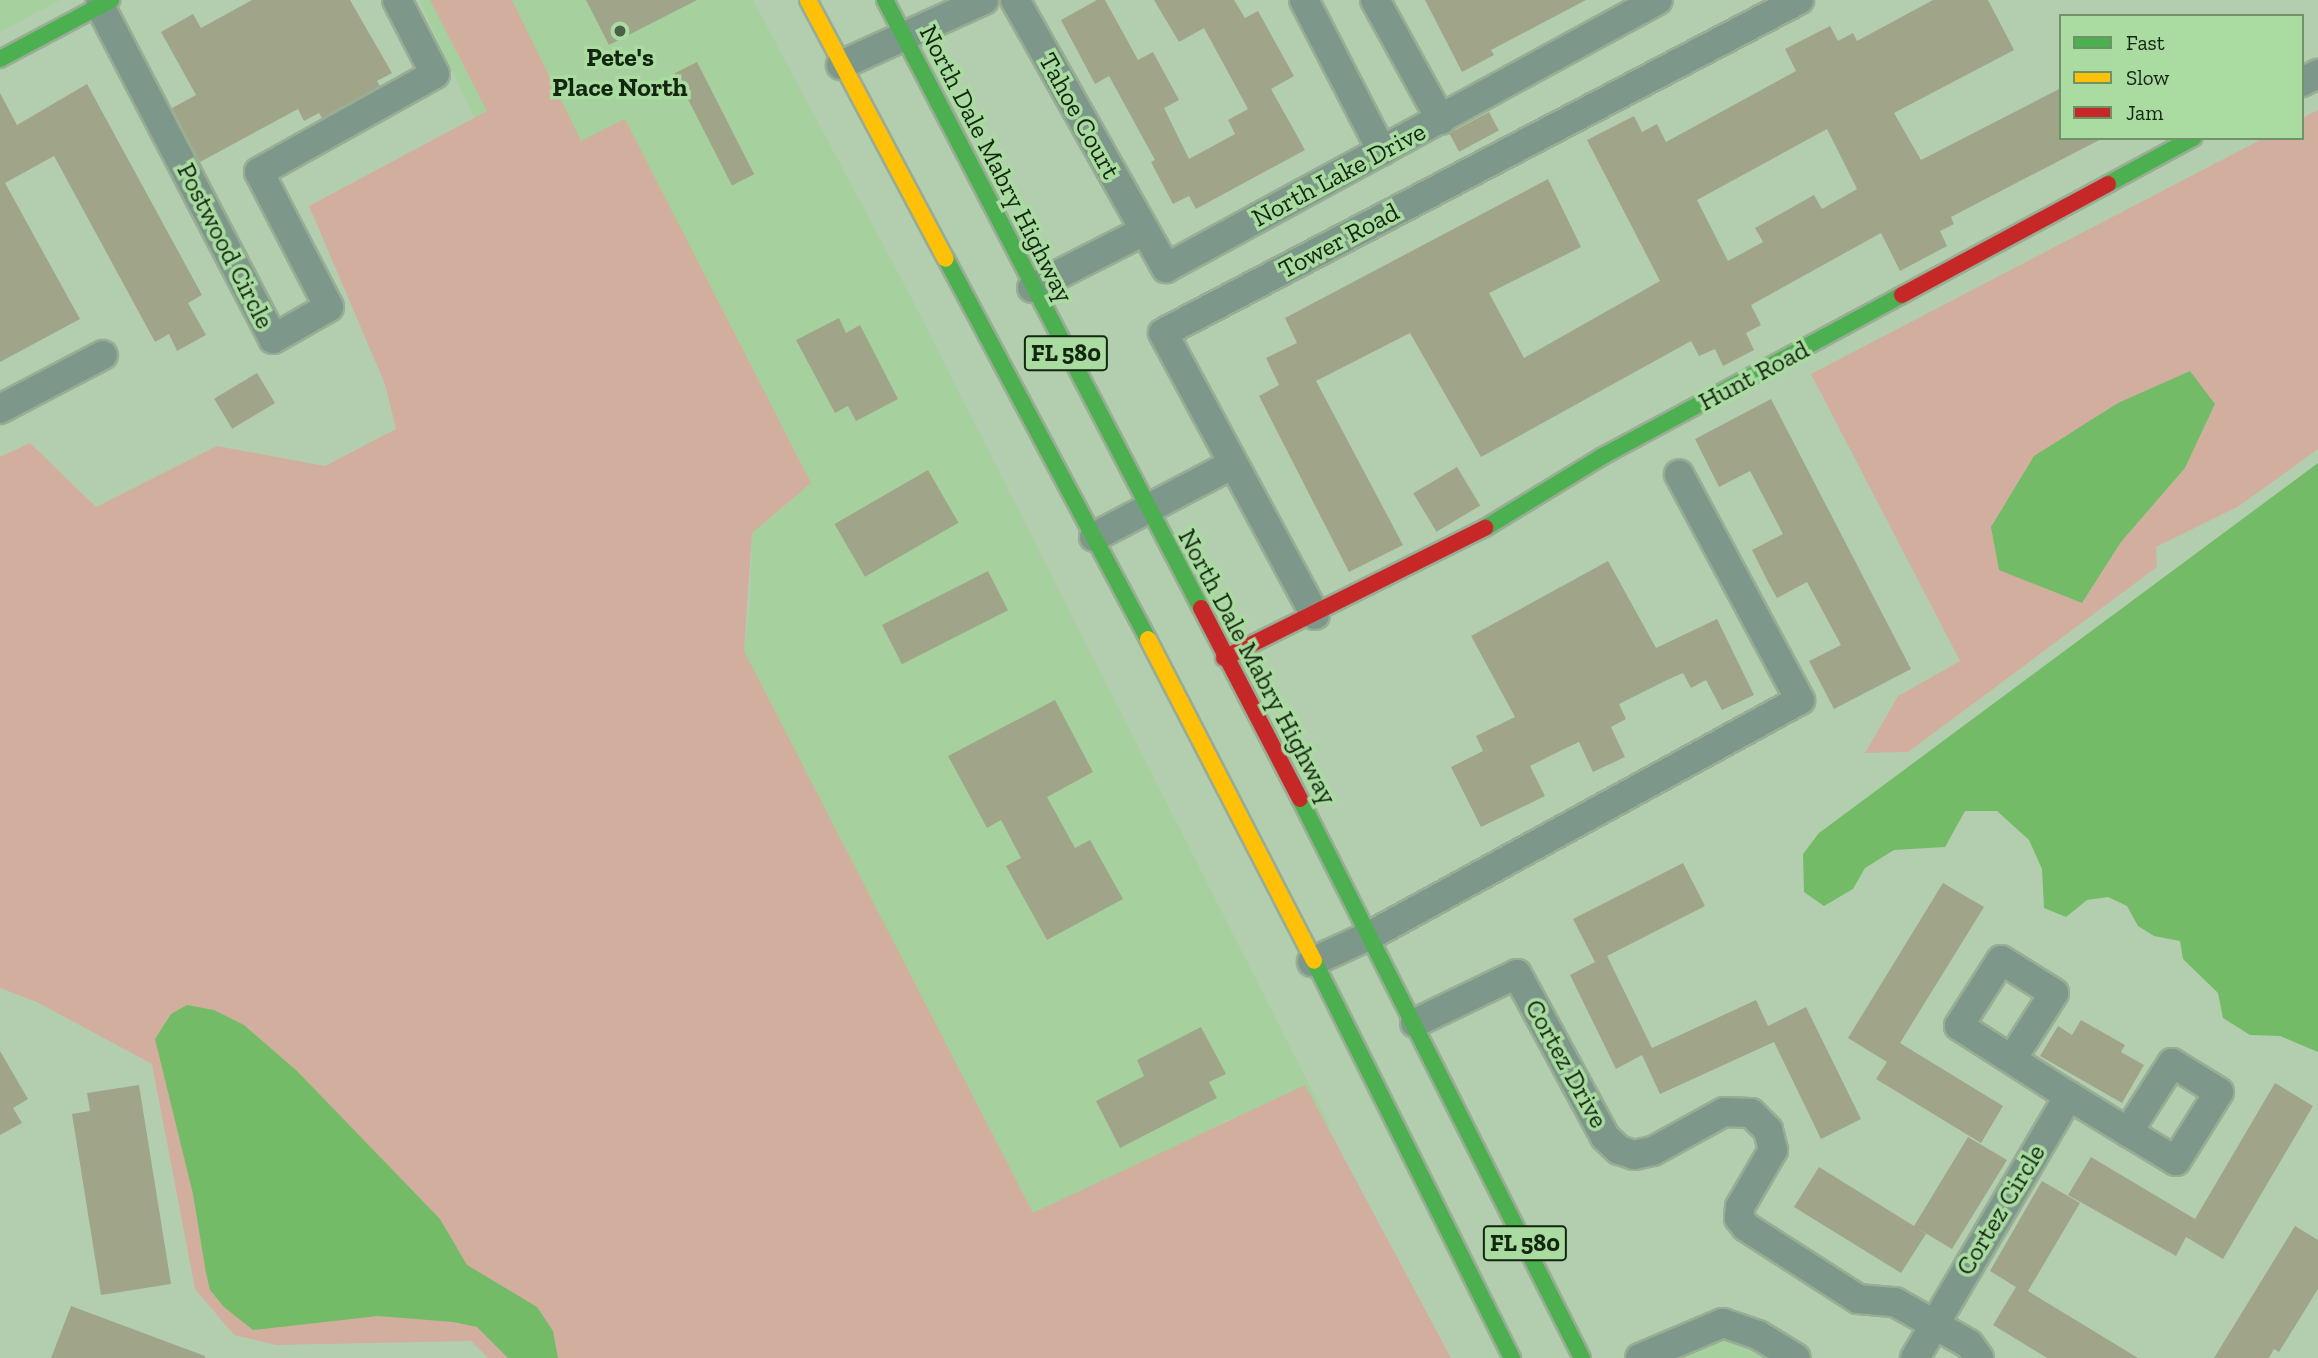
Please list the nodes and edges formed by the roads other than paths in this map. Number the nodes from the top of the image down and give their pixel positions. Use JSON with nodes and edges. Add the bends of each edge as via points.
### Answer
{"nodes":[{"id":1,"x":397,"y":0,"type":"edge"},
{"id":2,"x":808,"y":0,"type":"edge"},
{"id":3,"x":885,"y":0,"type":"edge"},
{"id":4,"x":984,"y":0,"type":"edge"},
{"id":5,"x":1015,"y":0,"type":"edge"},
{"id":6,"x":1304,"y":0,"type":"edge"},
{"id":7,"x":1375,"y":0,"type":"edge"},
{"id":8,"x":1658,"y":0,"type":"edge"},
{"id":9,"x":1799,"y":0,"type":"edge"},
{"id":10,"x":106,"y":3,"type":"edge"},
{"id":11,"x":1630,"y":7,"type":"edge"},
{"id":12,"x":904,"y":37,"type":"junction"},
{"id":13,"x":0,"y":59,"type":"edge"},
{"id":14,"x":841,"y":65,"type":"junction"},
{"id":15,"x":1441,"y":120,"type":"junction"},
{"id":16,"x":2189,"y":140,"type":"edge"},
{"id":17,"x":1382,"y":152,"type":"junction"},
{"id":18,"x":1142,"y":232,"type":"junction"},
{"id":19,"x":1032,"y":288,"type":"junction"},
{"id":20,"x":103,"y":355,"type":"dead end"},
{"id":21,"x":0,"y":410,"type":"edge"},
{"id":22,"x":1233,"y":464,"type":"junction"},
{"id":23,"x":1679,"y":474,"type":"dead end"},
{"id":24,"x":1147,"y":509,"type":"junction"},
{"id":25,"x":1094,"y":537,"type":"junction"},
{"id":26,"x":1315,"y":615,"type":"junction"},
{"id":27,"x":1224,"y":658,"type":"junction"},
{"id":28,"x":1371,"y":936,"type":"junction"},
{"id":29,"x":1312,"y":962,"type":"junction"},
{"id":30,"x":1415,"y":1023,"type":"junction"},
{"id":31,"x":2012,"y":1059,"type":"dead end"},
{"id":32,"x":2069,"y":1096,"type":"junction"},
{"id":33,"x":2128,"y":1132,"type":"dead end"},
{"id":34,"x":1934,"y":1325,"type":"junction"},
{"id":35,"x":1512,"y":1358,"type":"edge"},
{"id":36,"x":1582,"y":1358,"type":"edge"},
{"id":37,"x":1640,"y":1358,"type":"edge"},
{"id":38,"x":1796,"y":1358,"type":"edge"},
{"id":39,"x":1915,"y":1358,"type":"edge"},
{"id":40,"x":1979,"y":1358,"type":"edge"}],
"edges":[{"from":1,"to":10,"type":"street","name":"Postwood Circle","via":[[435,74],[258,172],[329,307],[273,339]]},
{"from":2,"to":14,"type":"main road","number":"FL 580"},
{"from":3,"to":12,"type":"main road","name":"North Dale Mabry Highway","number":"FL 580"},
{"from":4,"to":12,"type":"street"},
{"from":5,"to":18,"type":"street","name":"Tahoe Court"},
{"from":6,"to":17,"type":"street"},
{"from":7,"to":15,"type":"street"},
{"from":8,"to":11,"type":"street","name":"North Lake Drive"},
{"from":9,"to":22,"type":"street","name":"Tower Road","via":[[1163,333]]},
{"from":10,"to":13,"type":"main road"},
{"from":11,"to":15,"type":"street","name":"North Lake Drive"},
{"from":12,"to":14,"type":"street"},
{"from":12,"to":19,"type":"main road","name":"North Dale Mabry Highway","number":"FL 580"},
{"from":14,"to":25,"type":"main road","number":"FL 580"},
{"from":15,"to":17,"type":"street","name":"North Lake Drive"},
{"from":16,"to":26,"type":"main road","name":"Hunt Road","via":[[1602,456],[1484,529]]},
{"from":17,"to":18,"type":"street","name":"North Lake Drive","via":[[1166,268]]},
{"from":18,"to":19,"type":"street"},
{"from":19,"to":24,"type":"main road","name":"North Dale Mabry Highway","number":"FL 580"},
{"from":20,"to":21,"type":"street"},
{"from":22,"to":24,"type":"street"},
{"from":22,"to":26,"type":"street","name":"Tower Road"},
{"from":23,"to":28,"type":"street","via":[[1800,700]]},
{"from":24,"to":25,"type":"street"},
{"from":24,"to":27,"type":"main road","name":"North Dale Mabry Highway","number":"FL 580"},
{"from":25,"to":29,"type":"main road","number":"FL 580","via":[[1219,772]]},
{"from":26,"to":27,"type":"main road","name":"Hunt Road"},
{"from":27,"to":28,"type":"main road","name":"North Dale Mabry Highway","number":"FL 580"},
{"from":28,"to":29,"type":"street"},
{"from":28,"to":30,"type":"main road","name":"North Dale Mabry Highway","number":"FL 580"},
{"from":29,"to":35,"type":"main road","number":"FL 580","via":[[1357,1042]]},
{"from":30,"to":34,"type":"street","name":"Cortez Drive","via":[[1517,974],[1605,1136],[1619,1150],[1634,1155],[1653,1152],[1724,1112],[1751,1113],[1768,1130],[1773,1150],[1741,1208],[1739,1218],[1746,1227],[1858,1299],[1895,1302]]},
{"from":30,"to":36,"type":"main road","name":"North Dale Mabry Highway","number":"FL 580"},
{"from":31,"to":32,"type":"street"},
{"from":32,"to":33,"type":"street"},
{"from":32,"to":34,"type":"street","name":"Cortez Circle"},
{"from":34,"to":39,"type":"street","name":"Cortez Circle"},
{"from":34,"to":40,"type":"street","via":[[1969,1344]]},
{"from":37,"to":38,"type":"street","via":[[1723,1323],[1758,1335]]}]}
